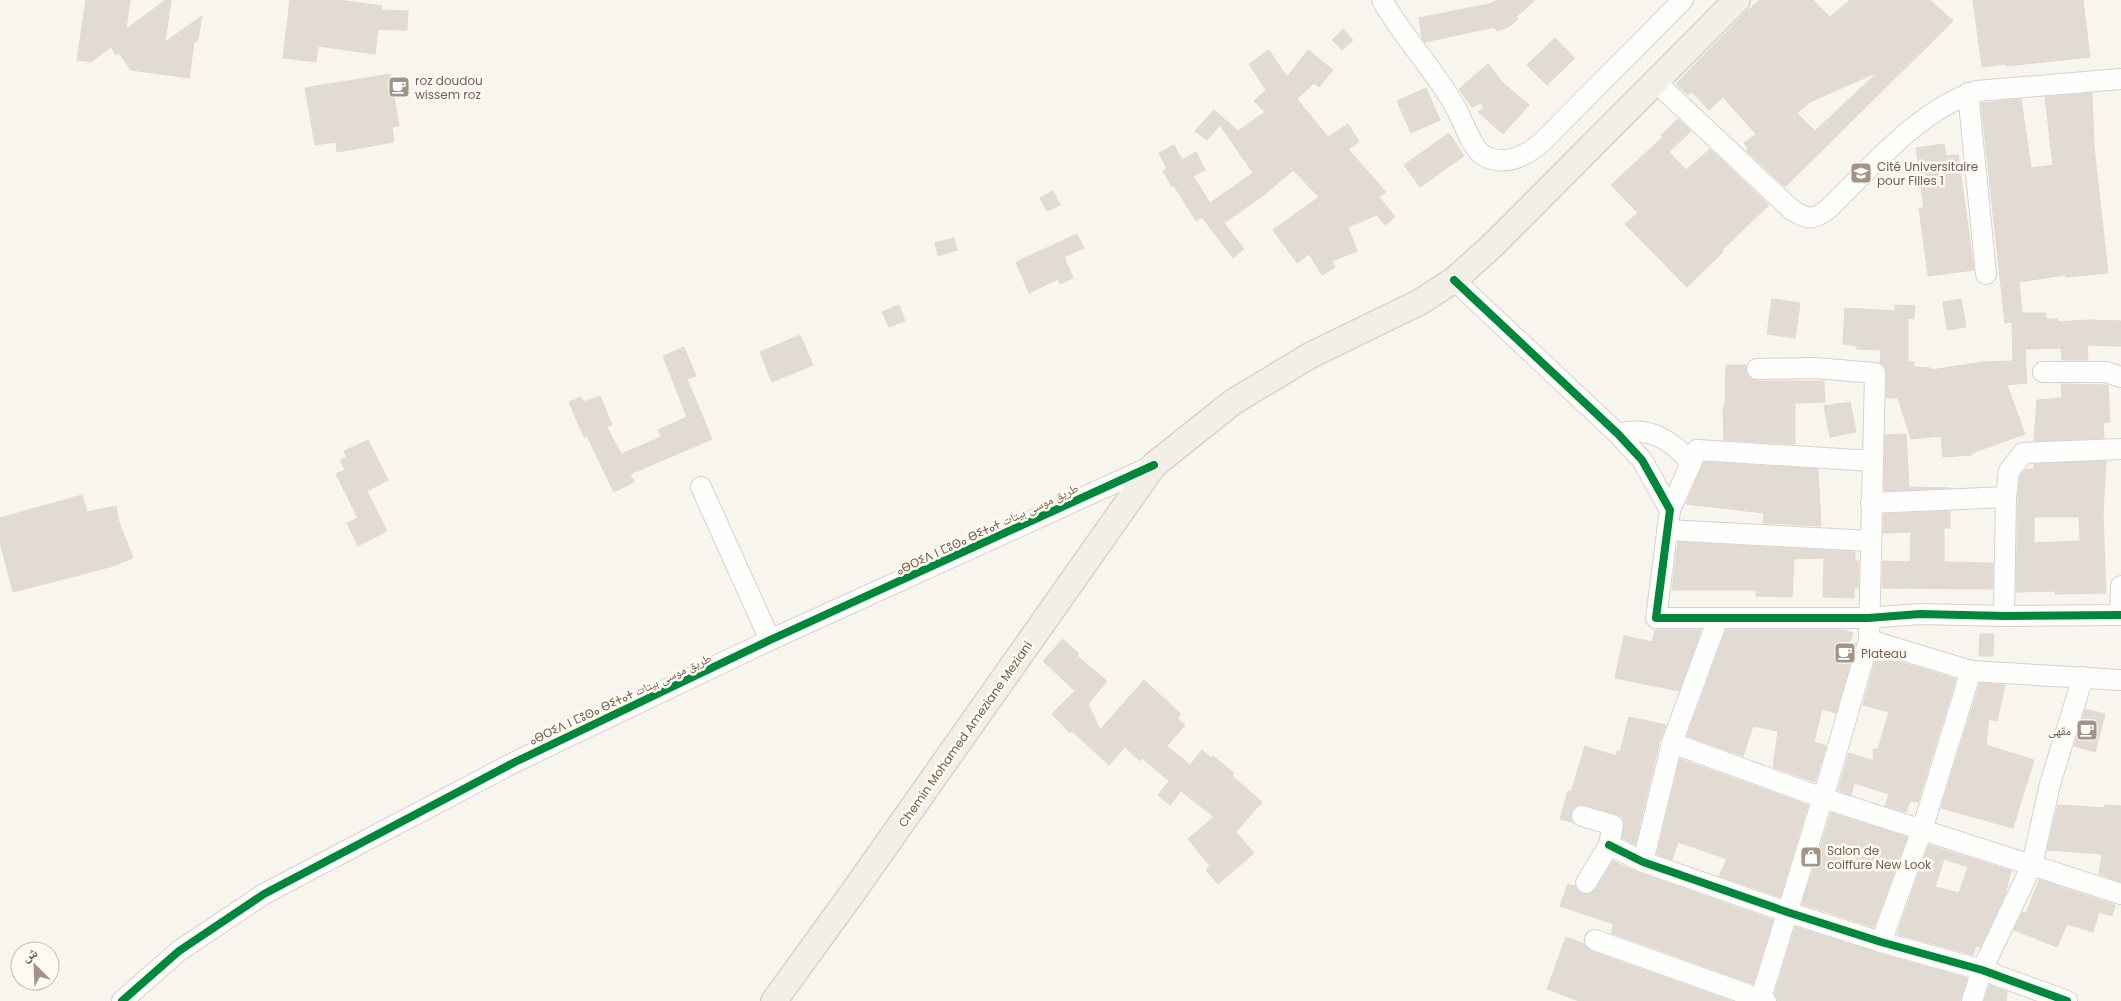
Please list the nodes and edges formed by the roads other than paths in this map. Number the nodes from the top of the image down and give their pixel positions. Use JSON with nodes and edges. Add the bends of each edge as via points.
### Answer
{"nodes":[{"id":1,"x":1382,"y":0,"type":"edge"},
{"id":2,"x":1683,"y":0,"type":"edge"},
{"id":3,"x":1737,"y":0,"type":"edge"},
{"id":4,"x":2121,"y":79,"type":"edge"},
{"id":5,"x":1656,"y":82,"type":"junction"},
{"id":6,"x":1968,"y":93,"type":"junction"},
{"id":7,"x":1986,"y":274,"type":"dead end"},
{"id":8,"x":1454,"y":280,"type":"junction"},
{"id":9,"x":1757,"y":369,"type":"dead end"},
{"id":10,"x":2043,"y":372,"type":"dead end"},
{"id":11,"x":2121,"y":377,"type":"edge"},
{"id":12,"x":1618,"y":434,"type":"junction"},
{"id":13,"x":2121,"y":450,"type":"edge"},
{"id":14,"x":1872,"y":461,"type":"junction"},
{"id":15,"x":1691,"y":463,"type":"junction"},
{"id":16,"x":1154,"y":465,"type":"junction"},
{"id":17,"x":701,"y":487,"type":"dead end"},
{"id":18,"x":2006,"y":497,"type":"junction"},
{"id":19,"x":1871,"y":503,"type":"junction"},
{"id":20,"x":1670,"y":510,"type":"junction"},
{"id":21,"x":1667,"y":530,"type":"junction"},
{"id":22,"x":1870,"y":541,"type":"junction"},
{"id":23,"x":2121,"y":586,"type":"edge"},
{"id":24,"x":2120,"y":614,"type":"edge"},
{"id":25,"x":2004,"y":616,"type":"junction"},
{"id":26,"x":1718,"y":618,"type":"junction"},
{"id":27,"x":1868,"y":618,"type":"junction"},
{"id":28,"x":770,"y":640,"type":"junction"},
{"id":29,"x":1869,"y":640,"type":"junction"},
{"id":30,"x":1971,"y":671,"type":"junction"},
{"id":31,"x":2083,"y":677,"type":"junction"},
{"id":32,"x":2121,"y":680,"type":"edge"},
{"id":33,"x":1672,"y":743,"type":"junction"},
{"id":34,"x":1823,"y":798,"type":"junction"},
{"id":35,"x":1582,"y":816,"type":"dead end"},
{"id":36,"x":1922,"y":830,"type":"junction"},
{"id":37,"x":1609,"y":845,"type":"junction"},
{"id":38,"x":1643,"y":862,"type":"junction"},
{"id":39,"x":2032,"y":865,"type":"junction"},
{"id":40,"x":1586,"y":883,"type":"dead end"},
{"id":41,"x":2121,"y":894,"type":"edge"},
{"id":42,"x":1787,"y":912,"type":"junction"},
{"id":43,"x":1595,"y":940,"type":"dead end"},
{"id":44,"x":1881,"y":942,"type":"junction"},
{"id":45,"x":1982,"y":970,"type":"junction"},
{"id":46,"x":1762,"y":1000,"type":"edge"},
{"id":47,"x":122,"y":1001,"type":"edge"},
{"id":48,"x":774,"y":1001,"type":"edge"},
{"id":49,"x":1972,"y":1001,"type":"edge"},
{"id":50,"x":2067,"y":1001,"type":"edge"}],
"edges":[{"from":1,"to":2,"type":"street","via":[[1450,96],[1476,148],[1482,155],[1507,161],[1529,153],[1542,142]]},
{"from":3,"to":5,"type":"main road","name":"Chemin Mohamed Ameziane Meziani"},
{"from":4,"to":6,"type":"street"},
{"from":5,"to":6,"type":"street","via":[[1792,210],[1805,218],[1816,218],[1827,210],[1915,126],[1947,102]]},
{"from":5,"to":8,"type":"main road","name":"Chemin Mohamed Ameziane Meziani"},
{"from":6,"to":7,"type":"street"},
{"from":8,"to":12,"type":"street"},
{"from":8,"to":16,"type":"main road","name":"Chemin Mohamed Ameziane Meziani","via":[[1420,302],[1311,355],[1233,402]]},
{"from":9,"to":14,"type":"street","via":[[1815,368],[1875,373]]},
{"from":10,"to":11,"type":"street","via":[[2106,372]]},
{"from":12,"to":15,"type":"street","via":[[1634,430],[1654,434],[1674,445]]},
{"from":12,"to":20,"type":"street","via":[[1642,460]]},
{"from":13,"to":18,"type":"street","via":[[2023,453],[2009,470]]},
{"from":14,"to":15,"type":"street","via":[[1698,450]]},
{"from":14,"to":19,"type":"street"},
{"from":15,"to":20,"type":"street"},
{"from":16,"to":28,"type":"street","name":"ⴰⴱⵔⵉⴷ ⵏ ⵎⵓⵙⴰ ⴱⵉⵜⴰⵜ طريق موسى بيتات"},
{"from":16,"to":48,"type":"main road","name":"Chemin Mohamed Ameziane Meziani"},
{"from":17,"to":28,"type":"street"},
{"from":18,"to":19,"type":"street"},
{"from":18,"to":25,"type":"street"},
{"from":19,"to":22,"type":"street"},
{"from":20,"to":21,"type":"street"},
{"from":21,"to":22,"type":"street"},
{"from":21,"to":26,"type":"street","via":[[1656,618]]},
{"from":22,"to":27,"type":"street"},
{"from":23,"to":24,"type":"street"},
{"from":24,"to":25,"type":"street"},
{"from":25,"to":27,"type":"street","via":[[1920,614]]},
{"from":26,"to":27,"type":"street"},
{"from":26,"to":33,"type":"street"},
{"from":27,"to":29,"type":"street"},
{"from":28,"to":47,"type":"street","name":"ⴰⴱⵔⵉⴷ ⵏ ⵎⵓⵙⴰ ⴱⵉⵜⴰⵜ طريق موسى بيتات","via":[[515,762],[264,894],[179,951]]},
{"from":29,"to":30,"type":"street"},
{"from":29,"to":34,"type":"street"},
{"from":30,"to":31,"type":"street"},
{"from":30,"to":36,"type":"street"},
{"from":31,"to":32,"type":"street"},
{"from":31,"to":39,"type":"street","via":[[2050,784]]},
{"from":33,"to":34,"type":"street"},
{"from":33,"to":38,"type":"street"},
{"from":34,"to":36,"type":"street"},
{"from":34,"to":42,"type":"street"},
{"from":35,"to":37,"type":"street","via":[[1613,825]]},
{"from":36,"to":39,"type":"street"},
{"from":36,"to":44,"type":"street"},
{"from":37,"to":38,"type":"street"},
{"from":37,"to":40,"type":"street"},
{"from":38,"to":42,"type":"street"},
{"from":39,"to":41,"type":"street"},
{"from":39,"to":45,"type":"street"},
{"from":42,"to":44,"type":"street"},
{"from":42,"to":46,"type":"street"},
{"from":43,"to":46,"type":"street"},
{"from":44,"to":45,"type":"street"},
{"from":45,"to":49,"type":"street"},
{"from":45,"to":50,"type":"street"}]}
